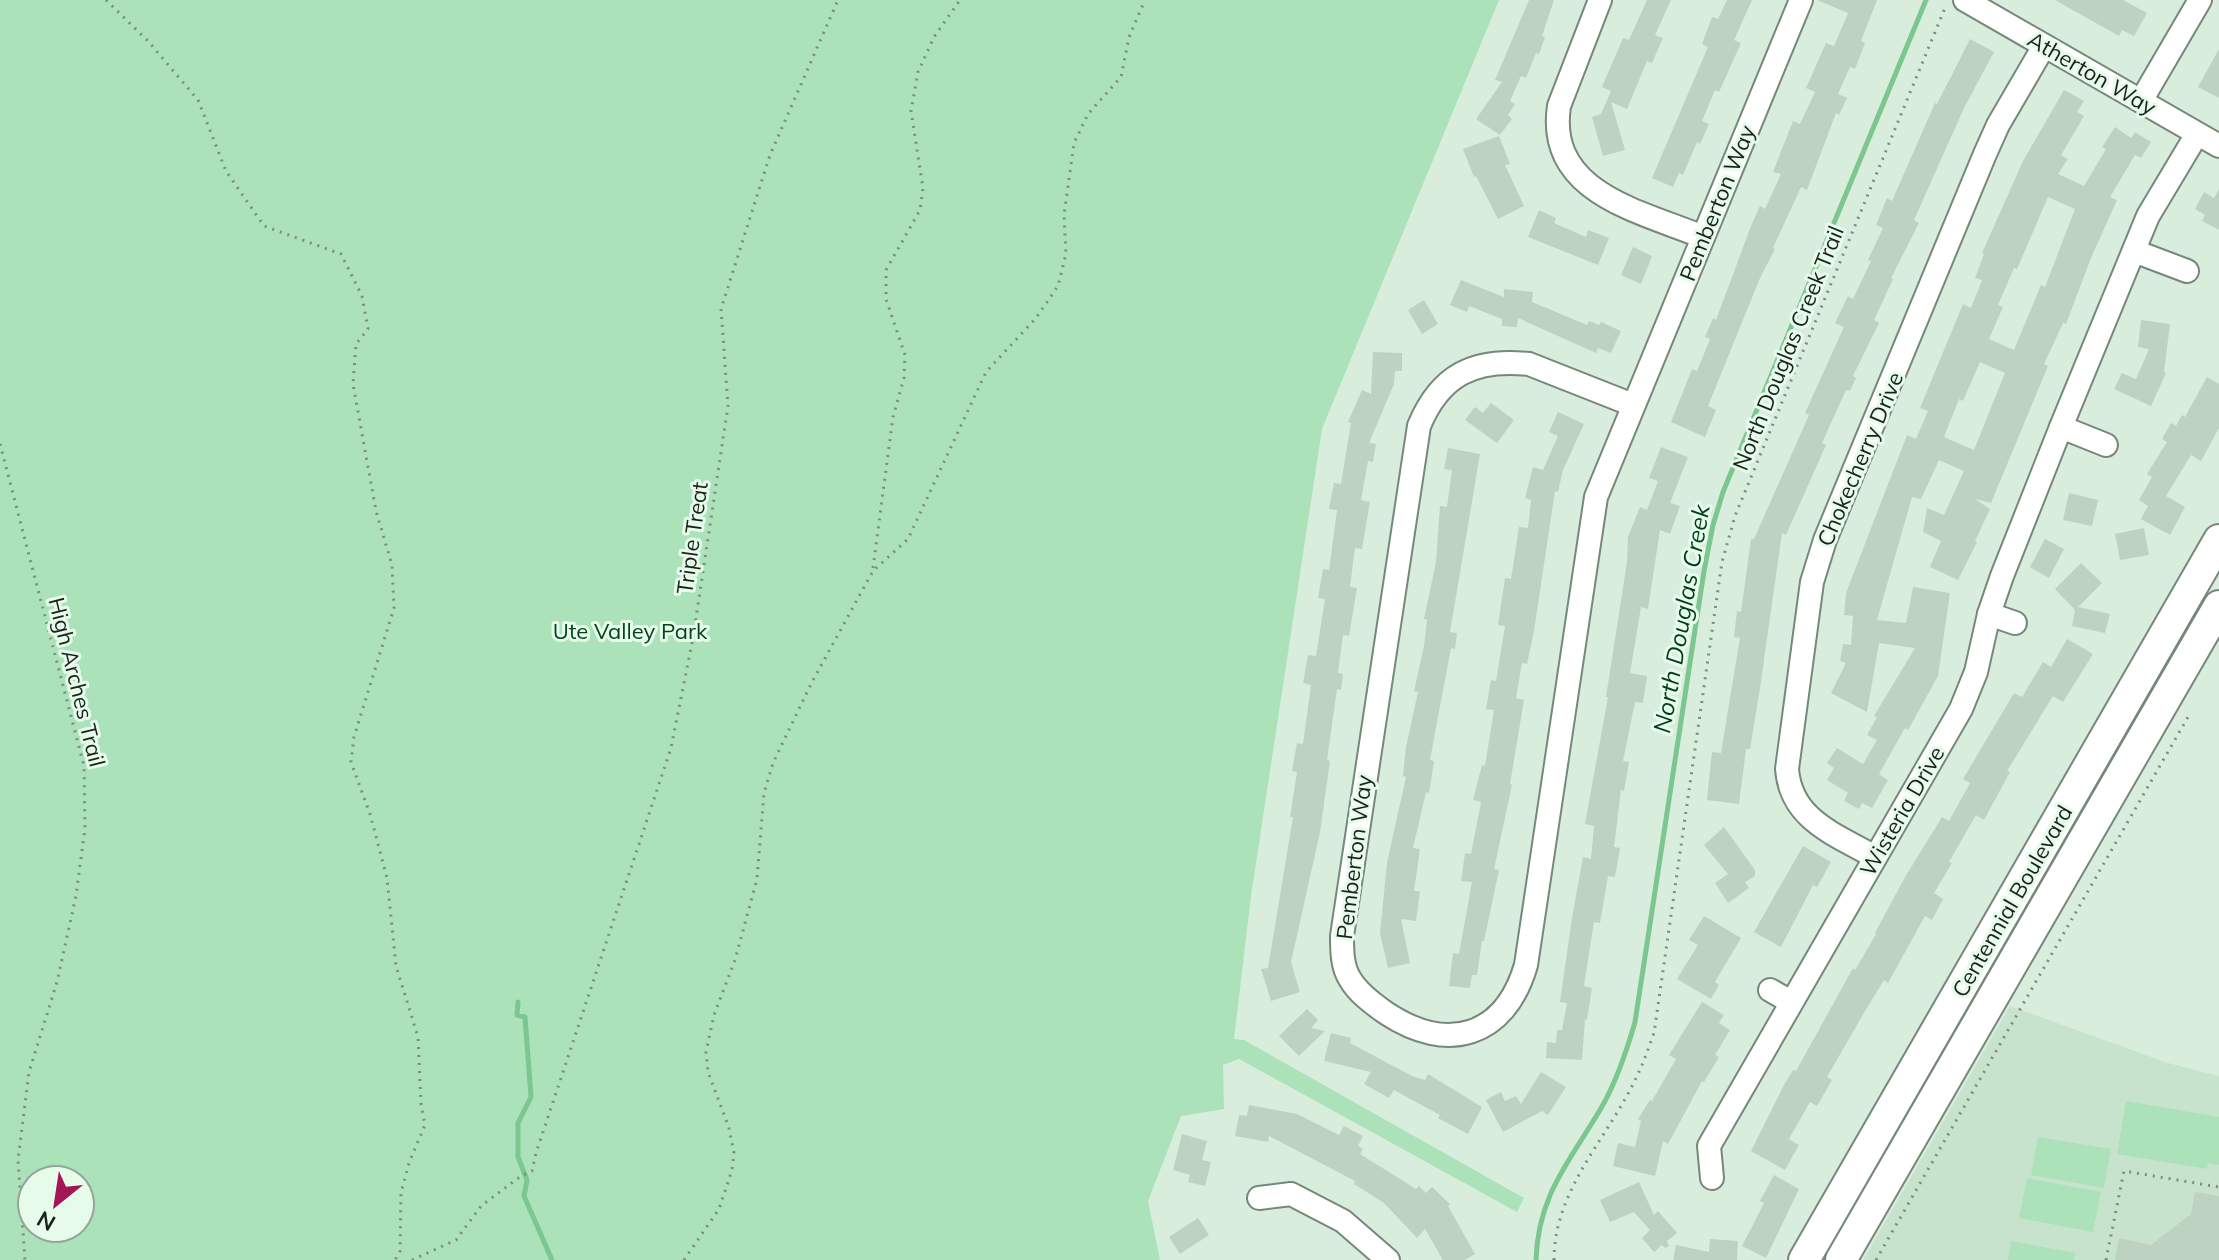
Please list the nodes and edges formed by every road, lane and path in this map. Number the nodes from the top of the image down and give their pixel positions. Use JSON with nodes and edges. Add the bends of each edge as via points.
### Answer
{"nodes":[{"id":1,"x":106,"y":0,"type":"edge"},
{"id":2,"x":838,"y":0,"type":"edge"},
{"id":3,"x":960,"y":0,"type":"edge"},
{"id":4,"x":1145,"y":0,"type":"edge"},
{"id":5,"x":1600,"y":0,"type":"edge"},
{"id":6,"x":1801,"y":0,"type":"edge"},
{"id":7,"x":2200,"y":0,"type":"edge"},
{"id":8,"x":1955,"y":4,"type":"edge"},
{"id":9,"x":2044,"y":46,"type":"junction"},
{"id":10,"x":2141,"y":101,"type":"junction"},
{"id":11,"x":2197,"y":134,"type":"junction"},
{"id":12,"x":2219,"y":146,"type":"edge"},
{"id":13,"x":1703,"y":237,"type":"junction"},
{"id":14,"x":2134,"y":251,"type":"junction"},
{"id":15,"x":2187,"y":271,"type":"dead end"},
{"id":16,"x":1633,"y":405,"type":"junction"},
{"id":17,"x":2061,"y":427,"type":"junction"},
{"id":18,"x":0,"y":444,"type":"edge"},
{"id":19,"x":2106,"y":445,"type":"dead end"},
{"id":20,"x":2219,"y":540,"type":"edge"},
{"id":21,"x":873,"y":571,"type":"junction"},
{"id":22,"x":2219,"y":606,"type":"edge"},
{"id":23,"x":1989,"y":614,"type":"junction"},
{"id":24,"x":2015,"y":623,"type":"dead end"},
{"id":25,"x":2188,"y":717,"type":"dead end"},
{"id":26,"x":1875,"y":857,"type":"junction"},
{"id":27,"x":1770,"y":990,"type":"dead end"},
{"id":28,"x":1791,"y":1002,"type":"junction"},
{"id":29,"x":1712,"y":1178,"type":"dead end"},
{"id":30,"x":2219,"y":1187,"type":"edge"},
{"id":31,"x":1259,"y":1198,"type":"dead end"},
{"id":32,"x":25,"y":1260,"type":"edge"},
{"id":33,"x":395,"y":1260,"type":"edge"},
{"id":34,"x":412,"y":1260,"type":"edge"},
{"id":35,"x":684,"y":1260,"type":"edge"},
{"id":36,"x":1388,"y":1260,"type":"edge"},
{"id":37,"x":1554,"y":1260,"type":"edge"},
{"id":38,"x":1804,"y":1260,"type":"edge"},
{"id":39,"x":1841,"y":1260,"type":"edge"},
{"id":40,"x":1876,"y":1260,"type":"edge"},
{"id":41,"x":2106,"y":1260,"type":"edge"}],
"edges":[{"from":1,"to":33,"type":"path","via":[[198,100],[226,171],[264,226],[341,254],[362,296],[368,329],[356,344],[353,384],[376,511],[392,565],[394,608],[351,762],[387,878],[396,966],[418,1037],[425,1125],[401,1193],[400,1251]]},
{"from":2,"to":34,"type":"path","name":"Triple Treat","via":[[770,155],[721,309],[728,406],[671,748],[529,1173],[481,1206],[456,1240]]},
{"from":3,"to":21,"type":"path","via":[[918,72],[911,111],[923,188],[920,210],[886,270],[886,299],[905,355]]},
{"from":4,"to":21,"type":"path","via":[[1129,37],[1121,77],[1088,114],[1074,143],[1064,215],[1066,254],[1058,286],[986,372],[908,539]]},
{"from":5,"to":13,"type":"street","via":[[1559,106],[1557,154],[1601,194]]},
{"from":6,"to":13,"type":"street","name":"Pemberton Way"},
{"from":7,"to":10,"type":"street"},
{"from":8,"to":9,"type":"street","name":"Atherton Way"},
{"from":8,"to":37,"type":"path","name":"North Douglas Creek Trail","via":[[1735,516],[1722,562],[1654,1033],[1635,1081],[1574,1184],[1558,1226]]},
{"from":9,"to":10,"type":"street","name":"Atherton Way"},
{"from":9,"to":26,"type":"street","name":"Chokecherry Drive","via":[[1998,125],[1972,185],[1812,582],[1788,784],[1803,812]]},
{"from":10,"to":11,"type":"street","name":"Atherton Way"},
{"from":11,"to":12,"type":"street","name":"Atherton Way"},
{"from":11,"to":14,"type":"street","name":"Wisteria Drive"},
{"from":13,"to":16,"type":"street","name":"Pemberton Way"},
{"from":14,"to":15,"type":"street"},
{"from":14,"to":17,"type":"street","name":"Wisteria Drive"},
{"from":16,"to":16,"type":"street","name":"Pemberton Way","via":[[1596,497],[1526,965],[1511,1002],[1487,1037],[1413,1028],[1344,980],[1343,957],[1344,911],[1419,426],[1436,394],[1463,365],[1529,364]]},
{"from":17,"to":19,"type":"street"},
{"from":17,"to":23,"type":"street","name":"Wisteria Drive"},
{"from":18,"to":32,"type":"path","name":"High Arches Trail","via":[[84,766],[85,828],[76,896],[29,1072],[18,1160]]},
{"from":20,"to":38,"type":"main road","name":"Centennial Boulevard"},
{"from":21,"to":35,"type":"path","via":[[812,682],[764,793],[757,879],[706,1052],[729,1128],[732,1170],[719,1209]]},
{"from":22,"to":39,"type":"main road","name":"Centennial Boulevard"},
{"from":23,"to":24,"type":"street"},
{"from":23,"to":26,"type":"street","name":"Wisteria Drive","via":[[1961,709]]},
{"from":25,"to":40,"type":"path"},
{"from":26,"to":28,"type":"street","name":"Wisteria Drive"},
{"from":27,"to":28,"type":"street"},
{"from":28,"to":29,"type":"street","name":"Wisteria Drive","via":[[1709,1146]]},
{"from":30,"to":41,"type":"path","via":[[2124,1171]]},
{"from":31,"to":36,"type":"street","via":[[1291,1194],[1343,1221]]}]}
